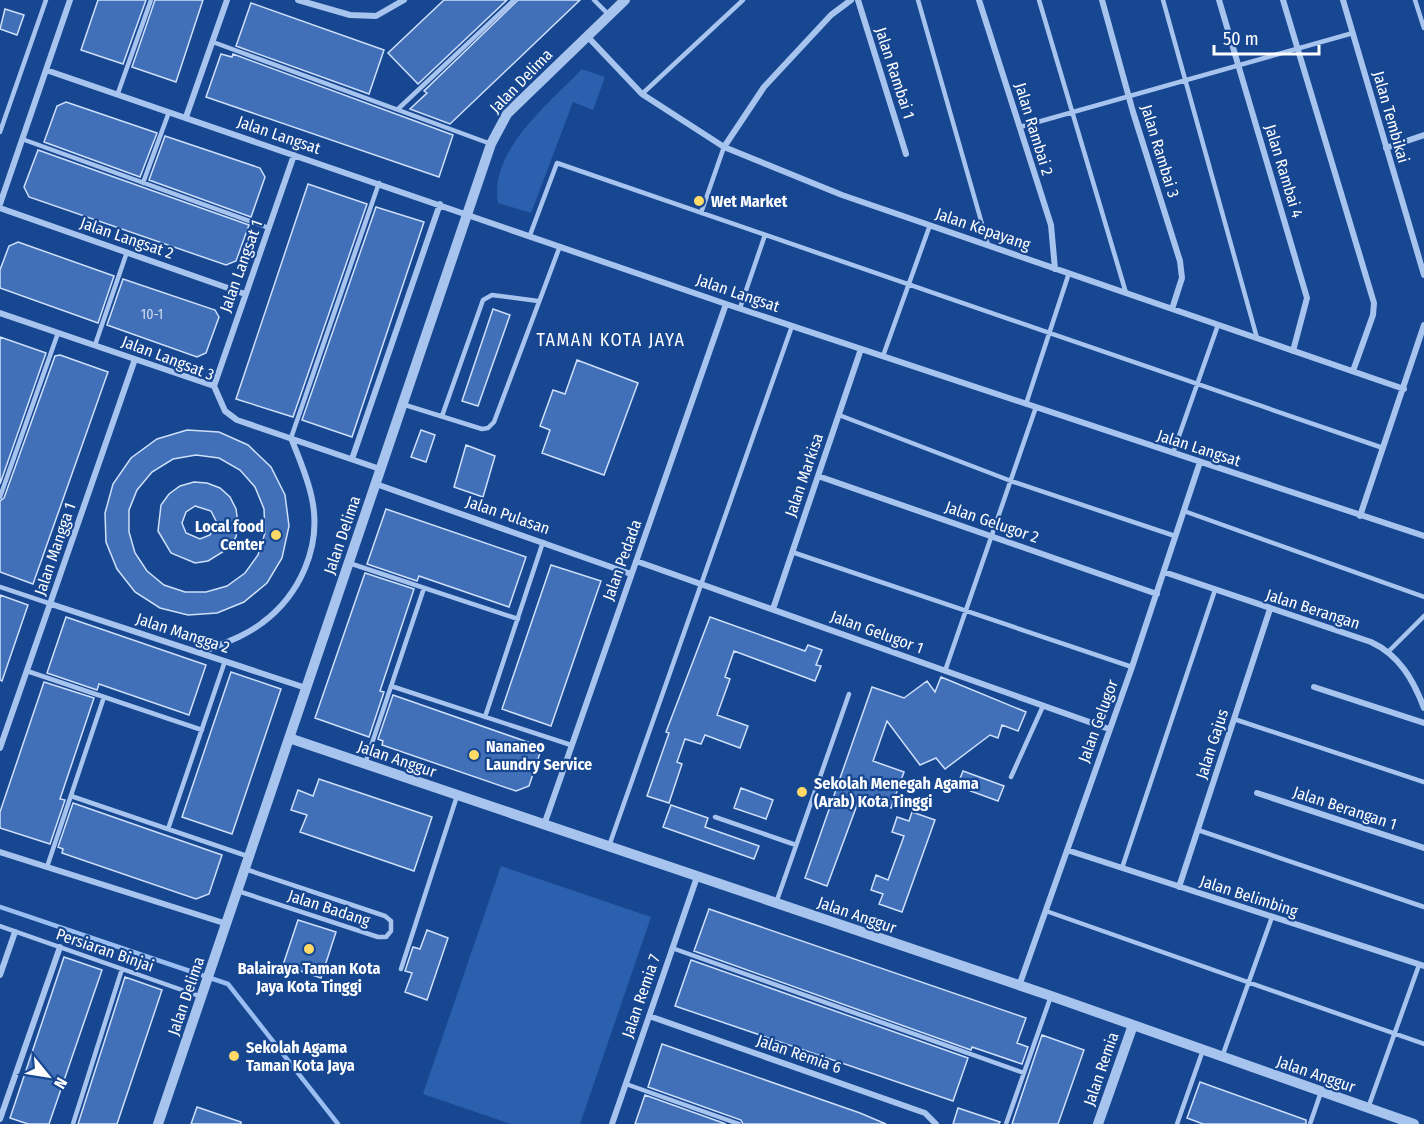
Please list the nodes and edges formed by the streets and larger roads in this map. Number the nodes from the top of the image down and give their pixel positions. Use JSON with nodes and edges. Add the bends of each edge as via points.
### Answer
{"nodes":[{"id":1,"x":70,"y":0,"type":"edge"},
{"id":2,"x":227,"y":0,"type":"edge"},
{"id":3,"x":298,"y":0,"type":"edge"},
{"id":4,"x":404,"y":0,"type":"edge"},
{"id":5,"x":625,"y":0,"type":"edge"},
{"id":6,"x":851,"y":0,"type":"edge"},
{"id":7,"x":858,"y":0,"type":"edge"},
{"id":8,"x":979,"y":0,"type":"edge"},
{"id":9,"x":1102,"y":0,"type":"edge"},
{"id":10,"x":1219,"y":0,"type":"edge"},
{"id":11,"x":1283,"y":0,"type":"edge"},
{"id":12,"x":1343,"y":0,"type":"edge"},
{"id":13,"x":842,"y":2,"type":"edge"},
{"id":14,"x":587,"y":36,"type":"junction"},
{"id":15,"x":46,"y":70,"type":"junction"},
{"id":16,"x":186,"y":117,"type":"junction"},
{"id":17,"x":1424,"y":135,"type":"edge"},
{"id":18,"x":724,"y":147,"type":"junction"},
{"id":19,"x":1386,"y":148,"type":"junction"},
{"id":20,"x":906,"y":153,"type":"dead end"},
{"id":21,"x":294,"y":154,"type":"junction"},
{"id":22,"x":440,"y":204,"type":"junction"},
{"id":23,"x":0,"y":206,"type":"edge"},
{"id":24,"x":467,"y":213,"type":"junction"},
{"id":25,"x":1055,"y":268,"type":"junction"},
{"id":26,"x":1424,"y":275,"type":"edge"},
{"id":27,"x":245,"y":294,"type":"junction"},
{"id":28,"x":726,"y":304,"type":"junction"},
{"id":29,"x":1172,"y":309,"type":"junction"},
{"id":30,"x":0,"y":313,"type":"edge"},
{"id":31,"x":1424,"y":326,"type":"edge"},
{"id":32,"x":861,"y":349,"type":"junction"},
{"id":33,"x":1293,"y":351,"type":"junction"},
{"id":34,"x":135,"y":359,"type":"junction"},
{"id":35,"x":1353,"y":371,"type":"junction"},
{"id":36,"x":214,"y":386,"type":"junction"},
{"id":37,"x":1404,"y":389,"type":"junction"},
{"id":38,"x":291,"y":438,"type":"junction"},
{"id":39,"x":352,"y":459,"type":"junction"},
{"id":40,"x":1200,"y":462,"type":"junction"},
{"id":41,"x":380,"y":469,"type":"junction"},
{"id":42,"x":818,"y":476,"type":"junction"},
{"id":43,"x":376,"y":484,"type":"junction"},
{"id":44,"x":1360,"y":516,"type":"junction"},
{"id":45,"x":1424,"y":536,"type":"edge"},
{"id":46,"x":636,"y":561,"type":"junction"},
{"id":47,"x":1164,"y":572,"type":"junction"},
{"id":48,"x":631,"y":574,"type":"junction"},
{"id":49,"x":1157,"y":594,"type":"junction"},
{"id":50,"x":51,"y":604,"type":"junction"},
{"id":51,"x":773,"y":609,"type":"junction"},
{"id":52,"x":1270,"y":609,"type":"junction"},
{"id":53,"x":200,"y":653,"type":"junction"},
{"id":54,"x":1314,"y":687,"type":"dead end"},
{"id":55,"x":306,"y":688,"type":"junction"},
{"id":56,"x":1424,"y":708,"type":"edge"},
{"id":57,"x":1424,"y":723,"type":"edge"},
{"id":58,"x":1110,"y":729,"type":"junction"},
{"id":59,"x":289,"y":738,"type":"junction"},
{"id":60,"x":0,"y":748,"type":"edge"},
{"id":61,"x":1257,"y":793,"type":"dead end"},
{"id":62,"x":543,"y":825,"type":"junction"},
{"id":63,"x":1424,"y":848,"type":"edge"},
{"id":64,"x":1067,"y":850,"type":"junction"},
{"id":65,"x":0,"y":852,"type":"edge"},
{"id":66,"x":697,"y":877,"type":"junction"},
{"id":67,"x":1179,"y":887,"type":"junction"},
{"id":68,"x":227,"y":924,"type":"junction"},
{"id":69,"x":15,"y":932,"type":"road end"},
{"id":70,"x":60,"y":947,"type":"road end"},
{"id":71,"x":1421,"y":965,"type":"edge"},
{"id":72,"x":0,"y":975,"type":"edge"},
{"id":73,"x":1018,"y":987,"type":"junction"},
{"id":74,"x":649,"y":1016,"type":"junction"},
{"id":75,"x":1133,"y":1025,"type":"junction"},
{"id":76,"x":0,"y":1117,"type":"edge"},
{"id":77,"x":158,"y":1124,"type":"edge"},
{"id":78,"x":612,"y":1124,"type":"edge"},
{"id":79,"x":936,"y":1124,"type":"edge"},
{"id":80,"x":1098,"y":1124,"type":"edge"},
{"id":81,"x":1414,"y":1124,"type":"edge"}],
"edges":[{"from":1,"to":15,"type":"street"},
{"from":2,"to":16,"type":"street"},
{"from":3,"to":4,"type":"street","via":[[350,15],[376,16]]},
{"from":5,"to":14,"type":"street","name":"Jalan Delima"},
{"from":6,"to":13,"type":"street"},
{"from":7,"to":20,"type":"street","name":"Jalan Rambai 1"},
{"from":8,"to":25,"type":"street","name":"Jalan Rambai 2","via":[[1051,225]]},
{"from":9,"to":29,"type":"street","name":"Jalan Rambai 3","via":[[1180,261],[1182,278]]},
{"from":10,"to":33,"type":"street","name":"Jalan Rambai 4","via":[[1307,298]]},
{"from":11,"to":35,"type":"street","via":[[1374,303]]},
{"from":12,"to":19,"type":"street","name":"Jalan Tembikai"},
{"from":13,"to":18,"type":"street","via":[[755,98]]},
{"from":14,"to":18,"type":"street","name":"Jalan Kepayang","via":[[642,94]]},
{"from":14,"to":24,"type":"street","name":"Jalan Delima","via":[[507,114],[491,144]]},
{"from":15,"to":16,"type":"street","name":"Jalan Langsat"},
{"from":15,"to":23,"type":"street"},
{"from":16,"to":21,"type":"street","name":"Jalan Langsat"},
{"from":17,"to":19,"type":"street"},
{"from":18,"to":25,"type":"street","name":"Jalan Kepayang","via":[[842,195]]},
{"from":19,"to":26,"type":"street","name":"Jalan Tembikai"},
{"from":21,"to":22,"type":"street","name":"Jalan Langsat"},
{"from":21,"to":27,"type":"street","name":"Jalan Langsat 1"},
{"from":22,"to":24,"type":"street","name":"Jalan Langsat"},
{"from":22,"to":39,"type":"street"},
{"from":23,"to":27,"type":"street","name":"Jalan Langsat 2"},
{"from":24,"to":28,"type":"street","name":"Jalan Langsat"},
{"from":24,"to":41,"type":"street","name":"Jalan Delima"},
{"from":25,"to":29,"type":"street","name":"Jalan Kepayang"},
{"from":27,"to":36,"type":"street","name":"Jalan Langsat 1"},
{"from":28,"to":32,"type":"street","name":"Jalan Langsat"},
{"from":28,"to":46,"type":"street","name":"Jalan Pedada"},
{"from":29,"to":33,"type":"street","name":"Jalan Kepayang"},
{"from":30,"to":34,"type":"street","name":"Jalan Langsat 3"},
{"from":31,"to":37,"type":"street"},
{"from":32,"to":40,"type":"street","name":"Jalan Langsat"},
{"from":32,"to":42,"type":"street","name":"Jalan Markisa"},
{"from":33,"to":35,"type":"street","name":"Jalan Kepayang"},
{"from":34,"to":36,"type":"street","name":"Jalan Langsat 3"},
{"from":34,"to":50,"type":"street","name":"Jalan Mangga 1"},
{"from":35,"to":37,"type":"street","name":"Jalan Kepayang"},
{"from":36,"to":38,"type":"street","name":"Jalan Langsat 3","via":[[225,411],[237,420]]},
{"from":37,"to":44,"type":"street"},
{"from":38,"to":39,"type":"street","name":"Jalan Langsat 3"},
{"from":38,"to":53,"type":"street","via":[[313,501],[315,525],[306,568],[283,604],[262,624]]},
{"from":39,"to":41,"type":"street","name":"Jalan Langsat 3"},
{"from":40,"to":44,"type":"street","name":"Jalan Langsat"},
{"from":40,"to":47,"type":"street","name":"Jalan Gelugor"},
{"from":41,"to":43,"type":"street","name":"Jalan Delima"},
{"from":42,"to":49,"type":"street","name":"Jalan Gelugor 2"},
{"from":42,"to":51,"type":"street","name":"Jalan Markisa"},
{"from":43,"to":48,"type":"street","name":"Jalan Pulasan"},
{"from":43,"to":55,"type":"street","name":"Jalan Delima"},
{"from":44,"to":45,"type":"street","name":"Jalan Langsat"},
{"from":46,"to":48,"type":"street","name":"Jalan Pedada"},
{"from":46,"to":51,"type":"street","name":"Jalan Gelugor 1"},
{"from":47,"to":49,"type":"street","name":"Jalan Gelugor"},
{"from":47,"to":52,"type":"street","name":"Jalan Berangan"},
{"from":48,"to":62,"type":"street","name":"Jalan Pedada"},
{"from":49,"to":58,"type":"street","name":"Jalan Gelugor"},
{"from":50,"to":53,"type":"street","name":"Jalan Mangga 2"},
{"from":50,"to":60,"type":"street","name":"Jalan Mangga 1"},
{"from":51,"to":58,"type":"street","name":"Jalan Gelugor 1"},
{"from":52,"to":56,"type":"street","name":"Jalan Berangan","via":[[1389,651],[1404,667]]},
{"from":52,"to":67,"type":"street","name":"Jalan Gajus"},
{"from":53,"to":55,"type":"street","name":"Jalan Mangga 2"},
{"from":54,"to":57,"type":"street"},
{"from":55,"to":59,"type":"street","name":"Jalan Delima"},
{"from":58,"to":64,"type":"street","name":"Jalan Gelugor"},
{"from":59,"to":62,"type":"street","name":"Jalan Anggur"},
{"from":59,"to":68,"type":"street","name":"Jalan Delima"},
{"from":61,"to":63,"type":"street","name":"Jalan Berangan 1"},
{"from":62,"to":66,"type":"street","name":"Jalan Anggur"},
{"from":64,"to":67,"type":"street","name":"Jalan Belimbing"},
{"from":64,"to":73,"type":"street","name":"Jalan Gelugor"},
{"from":65,"to":68,"type":"street"},
{"from":66,"to":73,"type":"street","name":"Jalan Anggur"},
{"from":66,"to":74,"type":"street","name":"Jalan Remia 7"},
{"from":67,"to":71,"type":"street","name":"Jalan Belimbing"},
{"from":68,"to":77,"type":"street","name":"Jalan Delima"},
{"from":69,"to":72,"type":"street"},
{"from":70,"to":76,"type":"street"},
{"from":73,"to":75,"type":"street","name":"Jalan Anggur"},
{"from":74,"to":78,"type":"street","name":"Jalan Remia 7"},
{"from":74,"to":79,"type":"street","name":"Jalan Remia 6","via":[[925,1113]]},
{"from":75,"to":80,"type":"street","name":"Jalan Remia"},
{"from":75,"to":81,"type":"street","name":"Jalan Anggur"}]}
